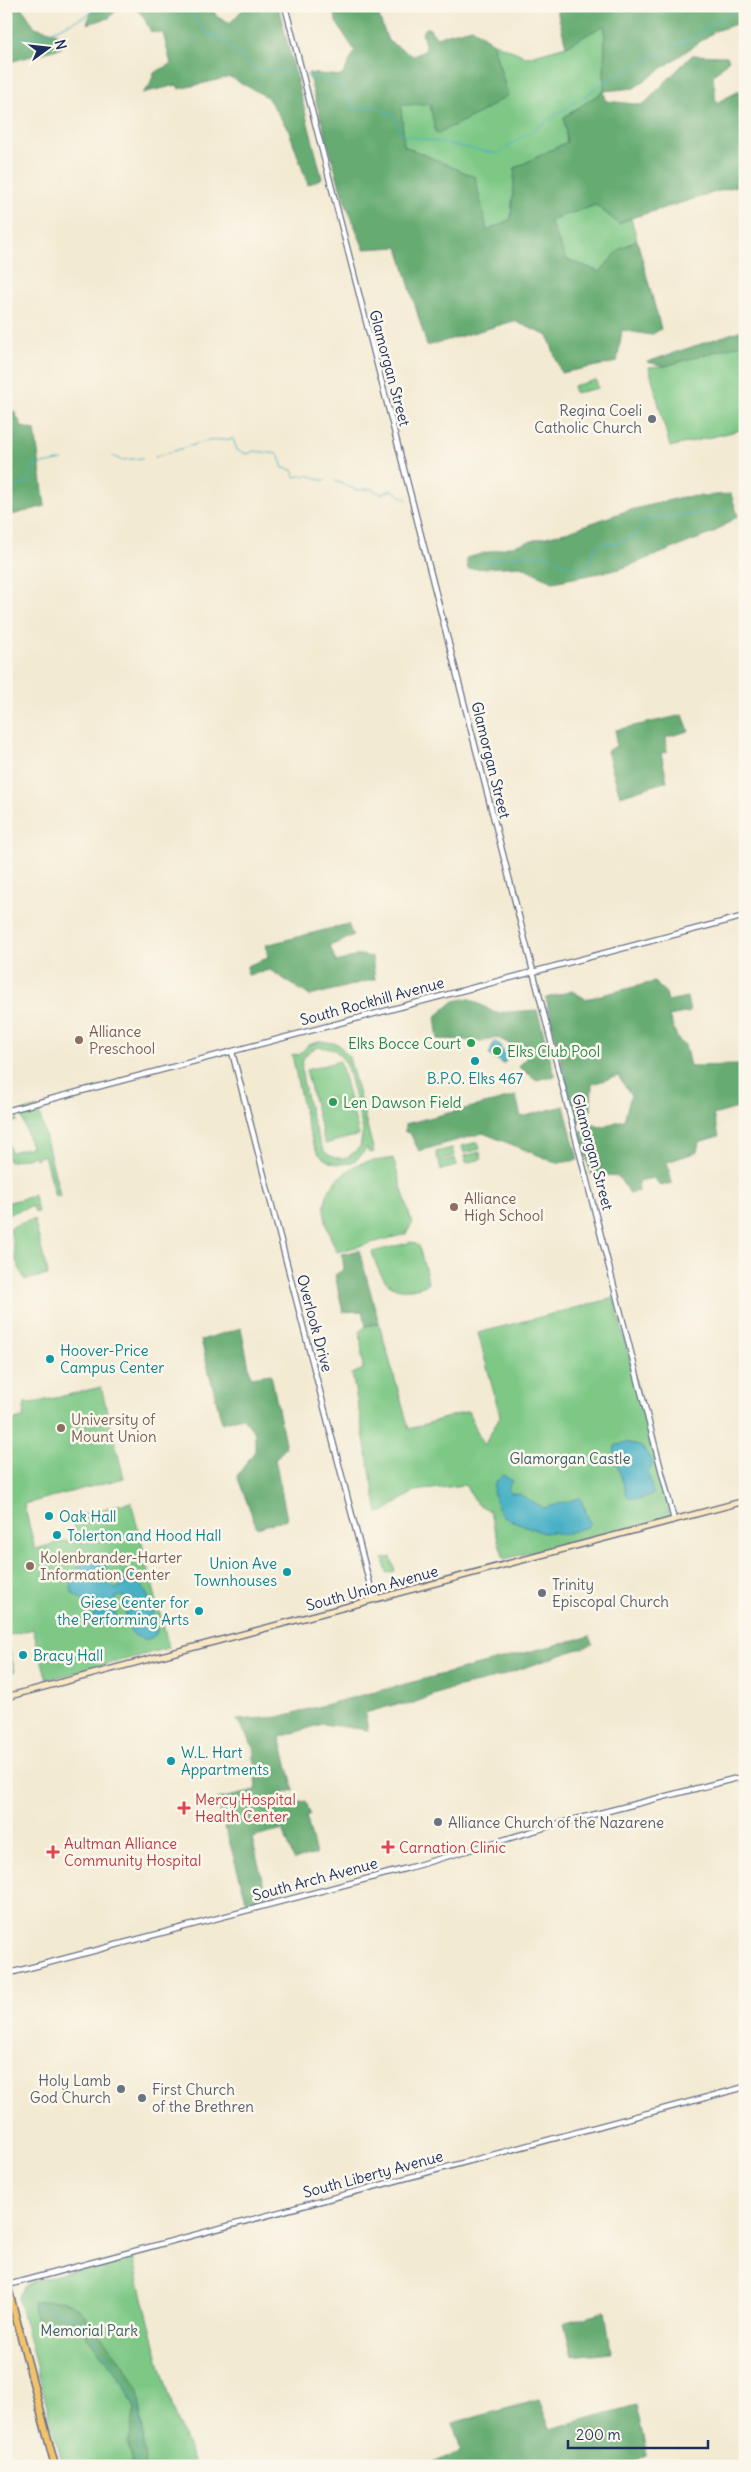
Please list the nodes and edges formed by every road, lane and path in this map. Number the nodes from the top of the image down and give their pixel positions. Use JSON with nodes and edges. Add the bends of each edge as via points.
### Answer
{"nodes":[{"id":1,"x":284,"y":6,"type":"edge"},
{"id":2,"x":745,"y":916,"type":"edge"},
{"id":3,"x":534,"y":972,"type":"junction"},
{"id":4,"x":232,"y":1052,"type":"junction"},
{"id":5,"x":6,"y":1111,"type":"edge"},
{"id":6,"x":745,"y":1501,"type":"edge"},
{"id":7,"x":674,"y":1520,"type":"junction"},
{"id":8,"x":374,"y":1600,"type":"junction"},
{"id":9,"x":6,"y":1698,"type":"edge"},
{"id":10,"x":745,"y":1776,"type":"edge"},
{"id":11,"x":6,"y":1974,"type":"edge"},
{"id":12,"x":745,"y":2087,"type":"edge"},
{"id":13,"x":7,"y":2282,"type":"edge"},
{"id":14,"x":55,"y":2466,"type":"edge"}],
"edges":[{"from":1,"to":3,"type":"street","name":"Glamorgan Street"},
{"from":2,"to":3,"type":"street","name":"South Rockhill Avenue"},
{"from":3,"to":4,"type":"street","name":"South Rockhill Avenue"},
{"from":3,"to":7,"type":"street","name":"Glamorgan Street"},
{"from":4,"to":5,"type":"street","name":"South Rockhill Avenue"},
{"from":4,"to":8,"type":"street","name":"Overlook Drive"},
{"from":6,"to":7,"type":"main road","name":"South Union Avenue"},
{"from":7,"to":8,"type":"main road","name":"South Union Avenue"},
{"from":8,"to":9,"type":"main road","name":"South Union Avenue"},
{"from":10,"to":11,"type":"street","name":"South Arch Avenue"},
{"from":12,"to":13,"type":"street","name":"South Liberty Avenue"},
{"from":13,"to":14,"type":"highway"}]}
